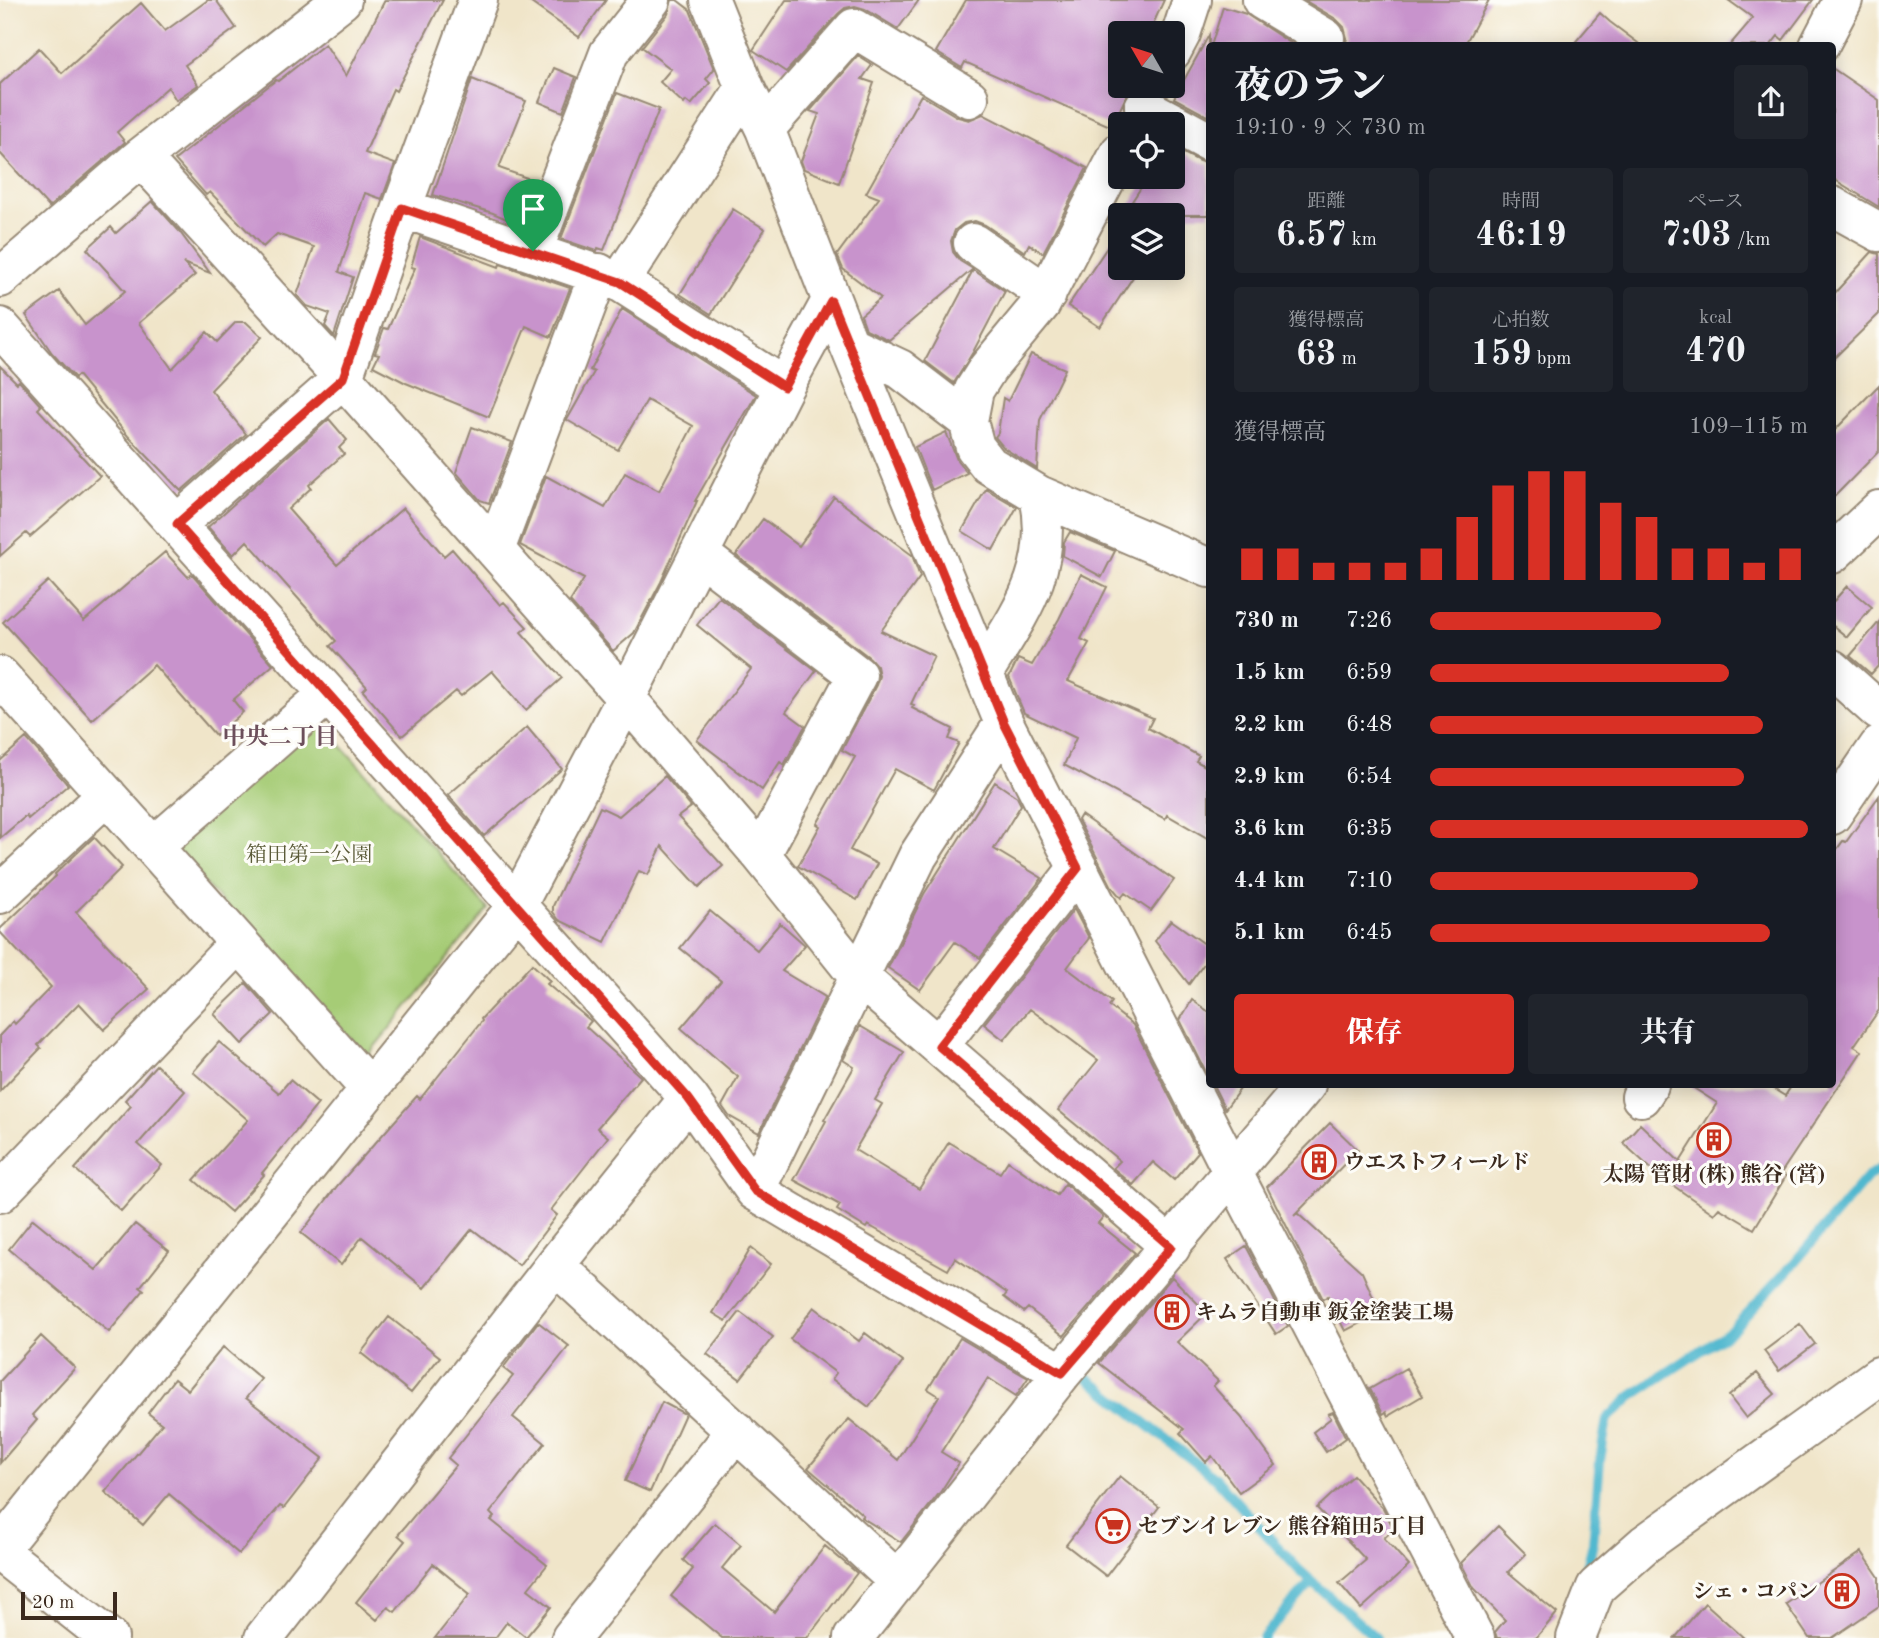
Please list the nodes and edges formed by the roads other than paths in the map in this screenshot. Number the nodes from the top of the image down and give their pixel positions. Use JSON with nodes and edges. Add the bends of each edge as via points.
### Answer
{"nodes":[{"id":1,"x":342,"y":0,"type":"edge"},
{"id":2,"x":478,"y":0,"type":"edge"},
{"id":3,"x":651,"y":0,"type":"edge"},
{"id":4,"x":710,"y":0,"type":"edge"},
{"id":5,"x":1192,"y":0,"type":"edge"},
{"id":6,"x":1262,"y":0,"type":"edge"},
{"id":7,"x":1843,"y":0,"type":"edge"},
{"id":8,"x":1185,"y":22,"type":"edge"},
{"id":9,"x":1326,"y":42,"type":"edge"},
{"id":10,"x":1821,"y":42,"type":"edge"},
{"id":11,"x":745,"y":88,"type":"junction"},
{"id":12,"x":969,"y":98,"type":"dead end"},
{"id":13,"x":1144,"y":106,"type":"edge"},
{"id":14,"x":765,"y":129,"type":"junction"},
{"id":15,"x":1206,"y":140,"type":"edge"},
{"id":16,"x":141,"y":158,"type":"junction"},
{"id":17,"x":1108,"y":175,"type":"edge"},
{"id":18,"x":402,"y":208,"type":"junction"},
{"id":19,"x":1836,"y":208,"type":"edge"},
{"id":20,"x":1877,"y":227,"type":"edge"},
{"id":21,"x":973,"y":243,"type":"dead end"},
{"id":22,"x":533,"y":251,"type":"junction"},
{"id":23,"x":0,"y":278,"type":"edge"},
{"id":24,"x":609,"y":278,"type":"junction"},
{"id":25,"x":1047,"y":293,"type":"junction"},
{"id":26,"x":831,"y":301,"type":"junction"},
{"id":27,"x":0,"y":327,"type":"edge"},
{"id":28,"x":849,"y":345,"type":"junction"},
{"id":29,"x":343,"y":378,"type":"junction"},
{"id":30,"x":784,"y":387,"type":"junction"},
{"id":31,"x":968,"y":421,"type":"junction"},
{"id":32,"x":1040,"y":495,"type":"junction"},
{"id":33,"x":1879,"y":510,"type":"edge"},
{"id":34,"x":177,"y":524,"type":"junction"},
{"id":35,"x":495,"y":550,"type":"junction"},
{"id":36,"x":1836,"y":550,"type":"edge"},
{"id":37,"x":699,"y":554,"type":"junction"},
{"id":38,"x":1206,"y":567,"type":"edge"},
{"id":39,"x":984,"y":672,"type":"junction"},
{"id":40,"x":1836,"y":673,"type":"edge"},
{"id":41,"x":0,"y":676,"type":"edge"},
{"id":42,"x":328,"y":694,"type":"junction"},
{"id":43,"x":626,"y":698,"type":"junction"},
{"id":44,"x":1879,"y":711,"type":"edge"},
{"id":45,"x":1004,"y":723,"type":"junction"},
{"id":46,"x":1879,"y":746,"type":"edge"},
{"id":47,"x":107,"y":795,"type":"junction"},
{"id":48,"x":1836,"y":809,"type":"edge"},
{"id":49,"x":153,"y":847,"type":"junction"},
{"id":50,"x":761,"y":855,"type":"junction"},
{"id":51,"x":1078,"y":868,"type":"junction"},
{"id":52,"x":0,"y":894,"type":"edge"},
{"id":53,"x":516,"y":907,"type":"junction"},
{"id":54,"x":239,"y":943,"type":"junction"},
{"id":55,"x":858,"y":975,"type":"junction"},
{"id":56,"x":939,"y":1046,"type":"junction"},
{"id":57,"x":369,"y":1088,"type":"junction"},
{"id":58,"x":1304,"y":1088,"type":"edge"},
{"id":59,"x":688,"y":1098,"type":"junction"},
{"id":60,"x":1234,"y":1173,"type":"junction"},
{"id":61,"x":755,"y":1191,"type":"junction"},
{"id":62,"x":0,"y":1193,"type":"edge"},
{"id":63,"x":1171,"y":1247,"type":"junction"},
{"id":64,"x":555,"y":1265,"type":"junction"},
{"id":65,"x":1062,"y":1373,"type":"junction"},
{"id":66,"x":1879,"y":1376,"type":"edge"},
{"id":67,"x":736,"y":1431,"type":"junction"},
{"id":68,"x":0,"y":1550,"type":"edge"},
{"id":69,"x":898,"y":1581,"type":"junction"},
{"id":70,"x":109,"y":1638,"type":"edge"},
{"id":71,"x":264,"y":1638,"type":"edge"},
{"id":72,"x":571,"y":1638,"type":"edge"},
{"id":73,"x":853,"y":1638,"type":"edge"},
{"id":74,"x":1475,"y":1638,"type":"edge"},
{"id":75,"x":1576,"y":1638,"type":"edge"}],
"edges":[{"from":1,"to":16,"type":"street"},
{"from":2,"to":18,"type":"street"},
{"from":3,"to":22,"type":"street","via":[[609,53]]},
{"from":4,"to":11,"type":"street"},
{"from":5,"to":8,"type":"street"},
{"from":6,"to":9,"type":"street"},
{"from":7,"to":10,"type":"street"},
{"from":11,"to":14,"type":"street"},
{"from":11,"to":24,"type":"street"},
{"from":12,"to":14,"type":"street","via":[[854,28]]},
{"from":13,"to":15,"type":"street"},
{"from":14,"to":26,"type":"street"},
{"from":16,"to":23,"type":"street"},
{"from":16,"to":29,"type":"street"},
{"from":17,"to":25,"type":"street"},
{"from":18,"to":22,"type":"street"},
{"from":18,"to":29,"type":"street"},
{"from":19,"to":20,"type":"street"},
{"from":21,"to":25,"type":"street"},
{"from":22,"to":24,"type":"street"},
{"from":24,"to":30,"type":"street"},
{"from":24,"to":35,"type":"street"},
{"from":25,"to":31,"type":"street","via":[[974,390]]},
{"from":26,"to":28,"type":"street"},
{"from":26,"to":30,"type":"street"},
{"from":27,"to":34,"type":"street"},
{"from":28,"to":31,"type":"street","via":[[900,369]]},
{"from":28,"to":39,"type":"street"},
{"from":29,"to":34,"type":"street"},
{"from":29,"to":35,"type":"street"},
{"from":30,"to":37,"type":"street"},
{"from":31,"to":32,"type":"street","via":[[975,447],[989,465]]},
{"from":32,"to":38,"type":"street"},
{"from":32,"to":39,"type":"street","via":[[1042,554],[1029,599]]},
{"from":33,"to":36,"type":"street"},
{"from":34,"to":42,"type":"street"},
{"from":35,"to":43,"type":"street"},
{"from":37,"to":43,"type":"street"},
{"from":37,"to":50,"type":"street","via":[[857,676]]},
{"from":39,"to":45,"type":"street"},
{"from":40,"to":44,"type":"street"},
{"from":41,"to":47,"type":"street"},
{"from":42,"to":49,"type":"street"},
{"from":42,"to":53,"type":"street"},
{"from":43,"to":50,"type":"street"},
{"from":43,"to":53,"type":"street"},
{"from":45,"to":51,"type":"street"},
{"from":45,"to":55,"type":"street","via":[[918,856]]},
{"from":46,"to":48,"type":"street"},
{"from":47,"to":49,"type":"street"},
{"from":47,"to":52,"type":"street"},
{"from":49,"to":54,"type":"street"},
{"from":50,"to":55,"type":"street"},
{"from":51,"to":56,"type":"street"},
{"from":51,"to":60,"type":"street"},
{"from":53,"to":57,"type":"street"},
{"from":53,"to":59,"type":"street"},
{"from":54,"to":57,"type":"street"},
{"from":54,"to":62,"type":"street"},
{"from":55,"to":56,"type":"street"},
{"from":55,"to":61,"type":"street"},
{"from":56,"to":63,"type":"street"},
{"from":57,"to":68,"type":"street"},
{"from":58,"to":60,"type":"street"},
{"from":59,"to":61,"type":"street"},
{"from":59,"to":64,"type":"street"},
{"from":60,"to":63,"type":"street"},
{"from":60,"to":74,"type":"street"},
{"from":61,"to":65,"type":"street"},
{"from":63,"to":65,"type":"street"},
{"from":64,"to":67,"type":"street"},
{"from":64,"to":71,"type":"street"},
{"from":65,"to":69,"type":"street"},
{"from":66,"to":75,"type":"street","via":[[1645,1544],[1596,1587]]},
{"from":67,"to":69,"type":"street"},
{"from":67,"to":72,"type":"street"},
{"from":68,"to":70,"type":"street"},
{"from":69,"to":73,"type":"street"}]}
